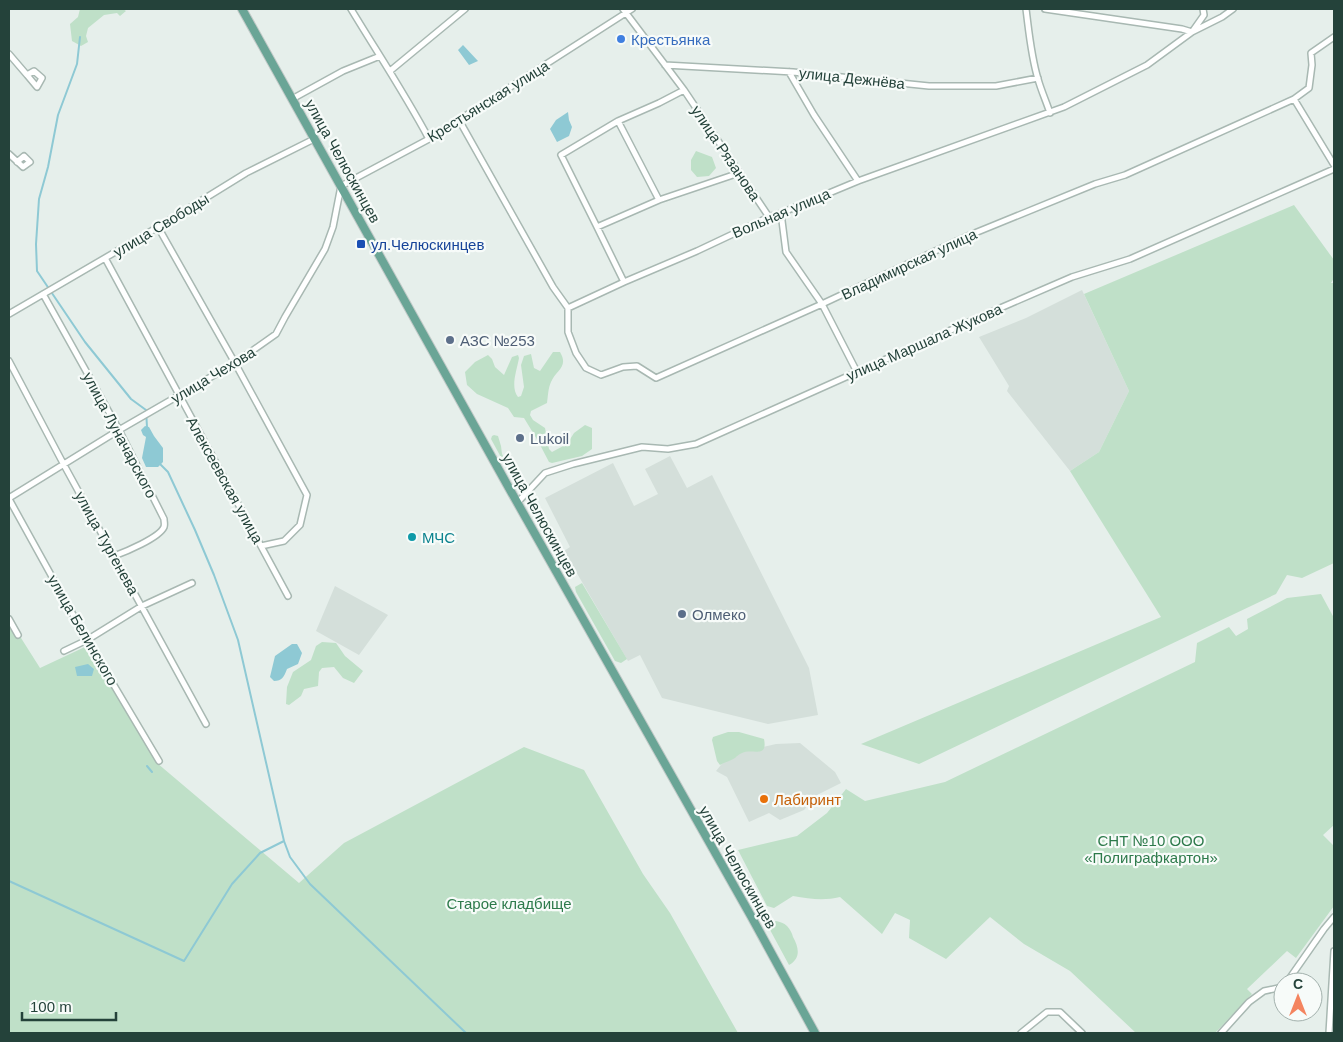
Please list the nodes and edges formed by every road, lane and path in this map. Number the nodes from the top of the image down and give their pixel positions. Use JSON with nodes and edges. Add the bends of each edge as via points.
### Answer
{"nodes":[{"id":1,"x":242,"y":9,"type":"edge"},
{"id":2,"x":351,"y":9,"type":"edge"},
{"id":3,"x":465,"y":9,"type":"edge"},
{"id":4,"x":632,"y":9,"type":"edge"},
{"id":5,"x":1026,"y":9,"type":"edge"},
{"id":6,"x":1045,"y":9,"type":"edge"},
{"id":7,"x":1204,"y":9,"type":"edge"},
{"id":8,"x":1233,"y":9,"type":"edge"},
{"id":9,"x":624,"y":11,"type":"edge"},
{"id":10,"x":1192,"y":32,"type":"junction"},
{"id":11,"x":1334,"y":37,"type":"edge"},
{"id":12,"x":9,"y":54,"type":"edge"},
{"id":13,"x":380,"y":56,"type":"junction"},
{"id":14,"x":665,"y":65,"type":"junction"},
{"id":15,"x":390,"y":71,"type":"junction"},
{"id":16,"x":788,"y":72,"type":"junction"},
{"id":17,"x":27,"y":74,"type":"dead end"},
{"id":18,"x":1038,"y":78,"type":"junction"},
{"id":19,"x":684,"y":90,"type":"junction"},
{"id":20,"x":292,"y":98,"type":"junction"},
{"id":21,"x":1294,"y":99,"type":"junction"},
{"id":22,"x":1050,"y":112,"type":"junction"},
{"id":23,"x":459,"y":120,"type":"junction"},
{"id":24,"x":618,"y":121,"type":"junction"},
{"id":25,"x":429,"y":138,"type":"junction"},
{"id":26,"x":314,"y":139,"type":"junction"},
{"id":27,"x":9,"y":154,"type":"edge"},
{"id":28,"x":18,"y":162,"type":"dead end"},
{"id":29,"x":1334,"y":164,"type":"edge"},
{"id":30,"x":1334,"y":169,"type":"edge"},
{"id":31,"x":739,"y":173,"type":"junction"},
{"id":32,"x":858,"y":180,"type":"junction"},
{"id":33,"x":341,"y":186,"type":"junction"},
{"id":34,"x":659,"y":200,"type":"junction"},
{"id":35,"x":781,"y":213,"type":"junction"},
{"id":36,"x":769,"y":216,"type":"junction"},
{"id":37,"x":158,"y":227,"type":"junction"},
{"id":38,"x":597,"y":227,"type":"junction"},
{"id":39,"x":105,"y":258,"type":"junction"},
{"id":40,"x":624,"y":282,"type":"junction"},
{"id":41,"x":43,"y":294,"type":"junction"},
{"id":42,"x":822,"y":304,"type":"junction"},
{"id":43,"x":568,"y":308,"type":"junction"},
{"id":44,"x":9,"y":314,"type":"edge"},
{"id":45,"x":9,"y":361,"type":"edge"},
{"id":46,"x":235,"y":363,"type":"junction"},
{"id":47,"x":857,"y":372,"type":"junction"},
{"id":48,"x":179,"y":396,"type":"junction"},
{"id":49,"x":119,"y":430,"type":"junction"},
{"id":50,"x":64,"y":465,"type":"junction"},
{"id":51,"x":9,"y":499,"type":"edge"},
{"id":52,"x":517,"y":503,"type":"junction"},
{"id":53,"x":261,"y":546,"type":"junction"},
{"id":54,"x":114,"y":556,"type":"junction"},
{"id":55,"x":192,"y":583,"type":"dead end"},
{"id":56,"x":288,"y":596,"type":"dead end"},
{"id":57,"x":142,"y":606,"type":"junction"},
{"id":58,"x":9,"y":619,"type":"edge"},
{"id":59,"x":18,"y":635,"type":"dead end"},
{"id":60,"x":86,"y":640,"type":"junction"},
{"id":61,"x":64,"y":651,"type":"dead end"},
{"id":62,"x":206,"y":724,"type":"dead end"},
{"id":63,"x":159,"y":761,"type":"dead end"},
{"id":64,"x":1334,"y":917,"type":"edge"},
{"id":65,"x":1334,"y":951,"type":"edge"},
{"id":66,"x":1294,"y":972,"type":"edge"},
{"id":67,"x":1273,"y":990,"type":"edge"},
{"id":68,"x":815,"y":1033,"type":"edge"},
{"id":69,"x":1021,"y":1033,"type":"edge"},
{"id":70,"x":1082,"y":1033,"type":"edge"},
{"id":71,"x":1221,"y":1033,"type":"edge"},
{"id":72,"x":1329,"y":1033,"type":"edge"}],
"edges":[{"from":1,"to":20,"type":"main road","name":"улица Челюскинцев"},
{"from":2,"to":13,"type":"street"},
{"from":3,"to":15,"type":"street"},
{"from":4,"to":9,"type":"street","name":"Крестьянская улица"},
{"from":5,"to":18,"type":"street"},
{"from":6,"to":10,"type":"street"},
{"from":7,"to":10,"type":"street","via":[[1204,15]]},
{"from":8,"to":10,"type":"street"},
{"from":9,"to":14,"type":"street","name":"улица Рязанова"},
{"from":9,"to":23,"type":"street","name":"Крестьянская улица"},
{"from":10,"to":22,"type":"street","name":"Вольная улица","via":[[1147,65]]},
{"from":11,"to":21,"type":"street","name":"Владимирская улица","via":[[1311,53],[1308,88]]},
{"from":12,"to":17,"type":"street"},
{"from":13,"to":15,"type":"street"},
{"from":13,"to":20,"type":"street"},
{"from":14,"to":16,"type":"street","name":"улица Дежнёва"},
{"from":14,"to":19,"type":"street","name":"улица Рязанова"},
{"from":15,"to":25,"type":"street"},
{"from":16,"to":18,"type":"street","name":"улица Дежнёва","via":[[929,86],[996,86]]},
{"from":16,"to":32,"type":"street"},
{"from":18,"to":22,"type":"street"},
{"from":19,"to":24,"type":"street"},
{"from":19,"to":31,"type":"street","name":"улица Рязанова"},
{"from":20,"to":26,"type":"main road","name":"улица Челюскинцев"},
{"from":21,"to":29,"type":"street"},
{"from":21,"to":42,"type":"street","name":"Владимирская улица","via":[[1125,175],[964,237]]},
{"from":22,"to":32,"type":"street","name":"Вольная улица"},
{"from":23,"to":25,"type":"street","name":"Крестьянская улица"},
{"from":23,"to":43,"type":"street"},
{"from":24,"to":34,"type":"street"},
{"from":24,"to":38,"type":"street","via":[[562,155]]},
{"from":25,"to":33,"type":"street","name":"Крестьянская улица"},
{"from":26,"to":33,"type":"main road","name":"улица Челюскинцев"},
{"from":26,"to":37,"type":"street","name":"улица Свободы","via":[[246,173]]},
{"from":27,"to":28,"type":"street"},
{"from":30,"to":47,"type":"street","name":"улица Маршала Жукова","via":[[1130,259],[1072,277],[998,308]]},
{"from":31,"to":34,"type":"street"},
{"from":31,"to":36,"type":"street","name":"улица Рязанова"},
{"from":32,"to":35,"type":"street","name":"Вольная улица"},
{"from":33,"to":46,"type":"street","name":"улица Чехова","via":[[333,227],[324,249],[276,334]]},
{"from":33,"to":52,"type":"main road","name":"улица Челюскинцев"},
{"from":34,"to":38,"type":"street"},
{"from":35,"to":36,"type":"street","name":"улица Рязанова"},
{"from":35,"to":42,"type":"street","via":[[786,252]]},
{"from":36,"to":40,"type":"street","name":"Вольная улица"},
{"from":37,"to":39,"type":"street","name":"улица Свободы"},
{"from":37,"to":46,"type":"street"},
{"from":38,"to":40,"type":"street"},
{"from":39,"to":41,"type":"street","name":"улица Свободы"},
{"from":39,"to":48,"type":"street","name":"Алексеевская улица"},
{"from":40,"to":43,"type":"street","name":"Вольная улица"},
{"from":41,"to":44,"type":"street","name":"улица Свободы"},
{"from":41,"to":49,"type":"street","name":"улица Луначарского"},
{"from":42,"to":43,"type":"street","name":"Владимирская улица","via":[[656,378],[637,366],[601,375],[586,368],[568,332]]},
{"from":42,"to":47,"type":"street"},
{"from":45,"to":50,"type":"street","name":"улица Тургенева"},
{"from":46,"to":48,"type":"street","name":"улица Чехова"},
{"from":46,"to":53,"type":"street","via":[[307,495],[300,525],[284,541]]},
{"from":47,"to":52,"type":"street","name":"улица Маршала Жукова","via":[[696,444],[668,449],[642,447],[545,473]]},
{"from":48,"to":49,"type":"street","name":"улица Чехова"},
{"from":48,"to":53,"type":"street","name":"Алексеевская улица"},
{"from":49,"to":50,"type":"street","name":"улица Чехова"},
{"from":49,"to":54,"type":"street","name":"улица Луначарского","via":[[164,518],[164,525],[151,538],[128,552]]},
{"from":50,"to":51,"type":"street","name":"улица Чехова"},
{"from":50,"to":54,"type":"street","name":"улица Тургенева"},
{"from":51,"to":60,"type":"street","name":"улица Белинского"},
{"from":52,"to":68,"type":"main road","name":"улица Челюскинцев"},
{"from":53,"to":56,"type":"street","name":"Алексеевская улица"},
{"from":54,"to":57,"type":"street","name":"улица Тургенева"},
{"from":55,"to":57,"type":"street"},
{"from":57,"to":60,"type":"street"},
{"from":57,"to":62,"type":"street","name":"улица Тургенева"},
{"from":58,"to":59,"type":"street"},
{"from":60,"to":61,"type":"street"},
{"from":60,"to":63,"type":"street","name":"улица Белинского"},
{"from":64,"to":66,"type":"street"},
{"from":65,"to":72,"type":"street"},
{"from":67,"to":71,"type":"street","via":[[1264,991],[1249,1002]]},
{"from":69,"to":70,"type":"street","via":[[1047,1012],[1060,1012]]}]}
